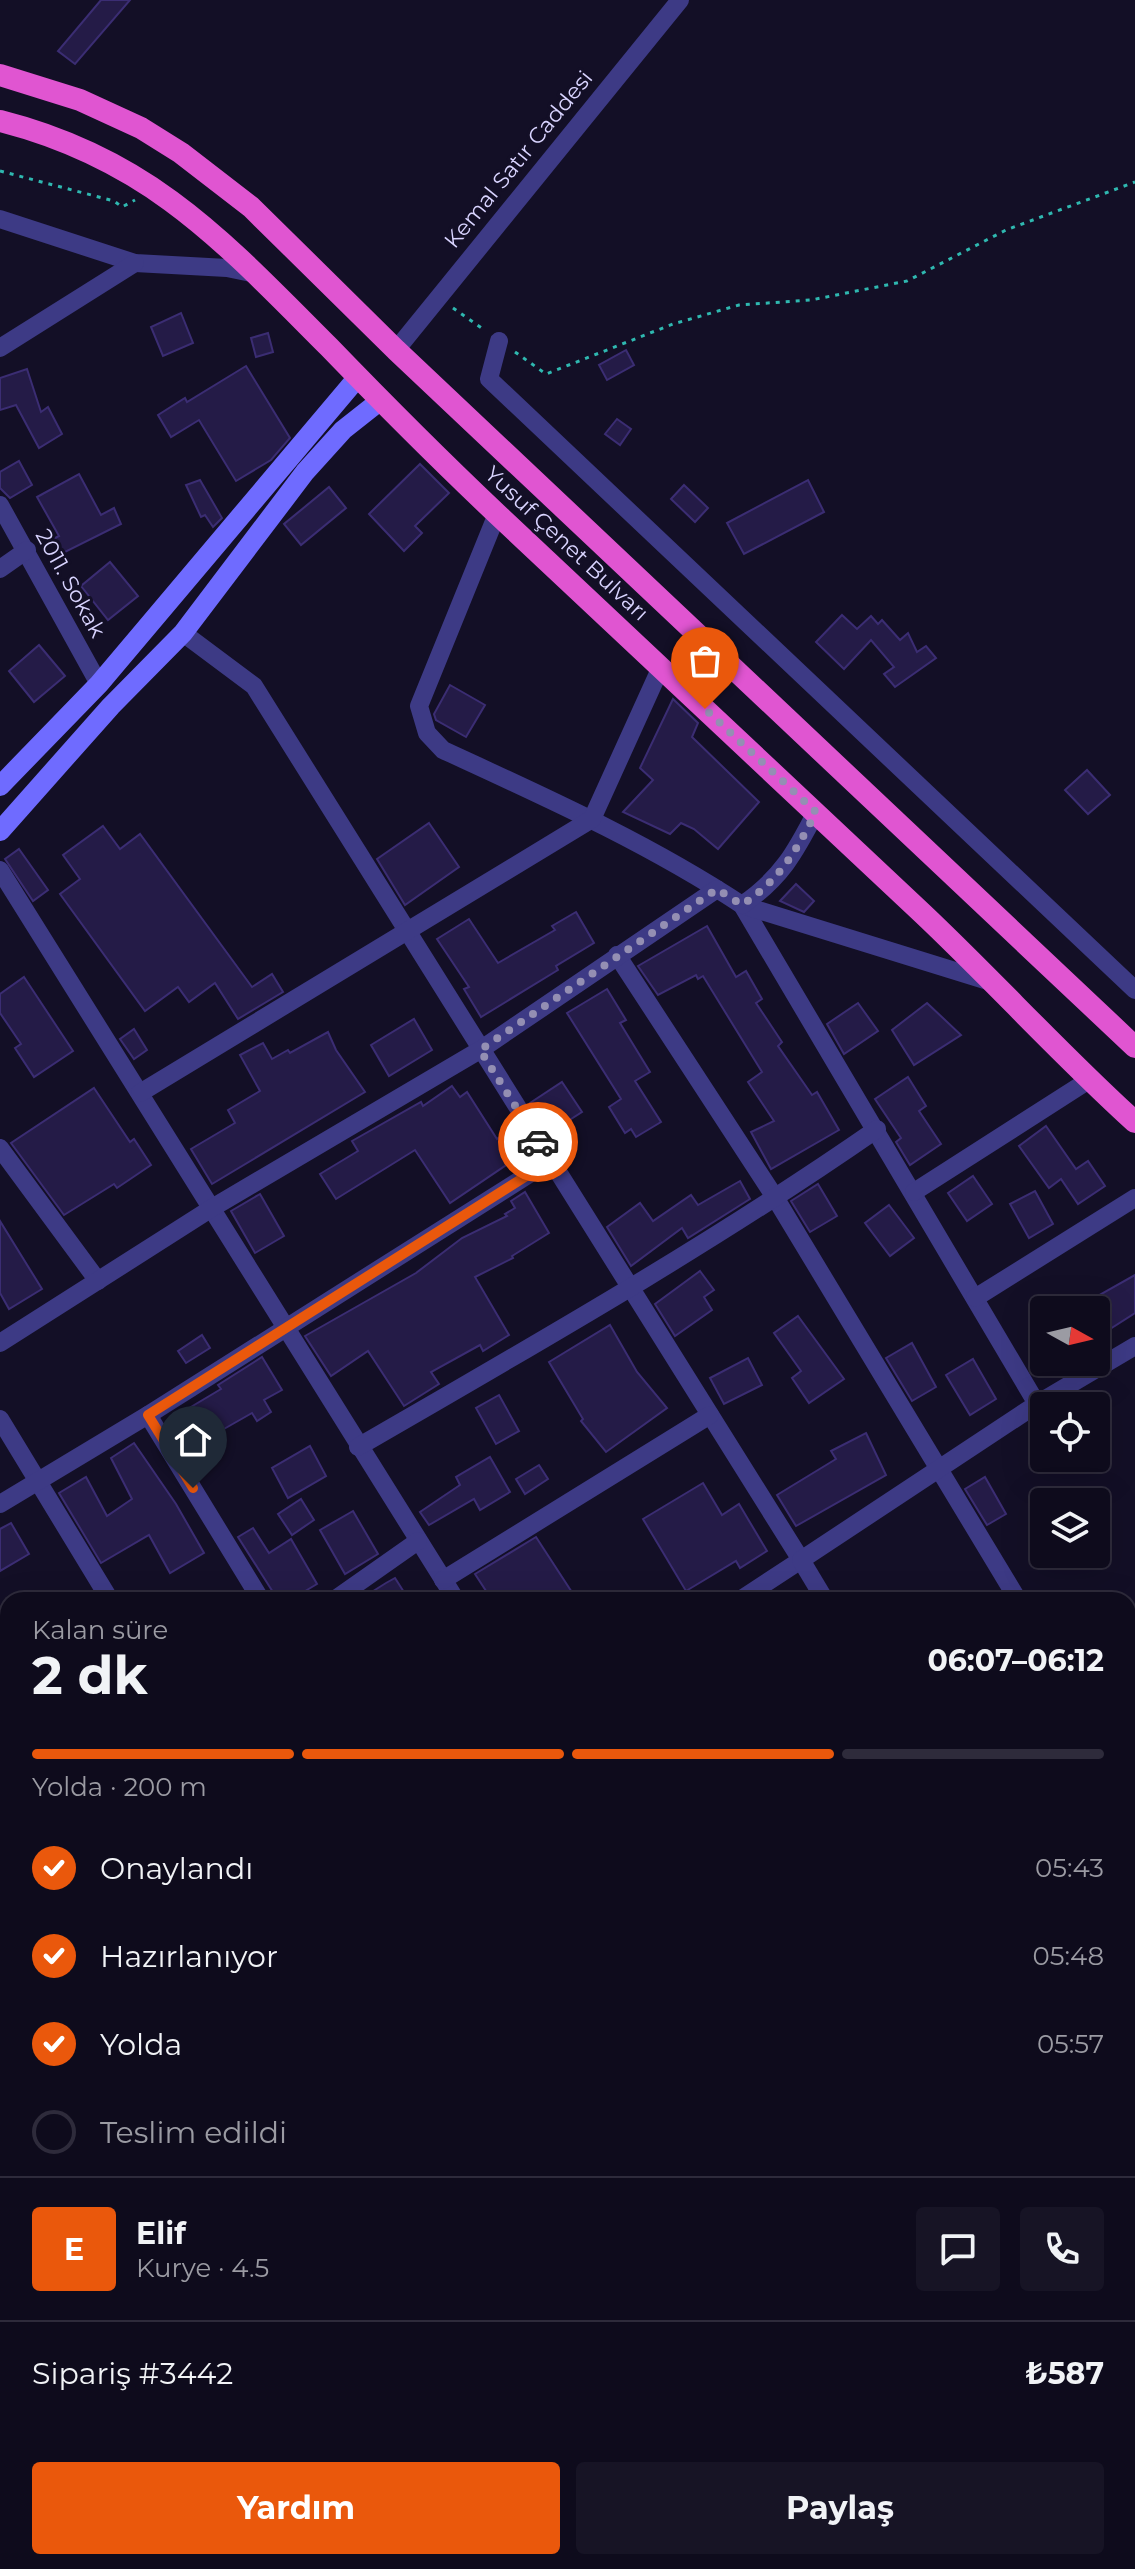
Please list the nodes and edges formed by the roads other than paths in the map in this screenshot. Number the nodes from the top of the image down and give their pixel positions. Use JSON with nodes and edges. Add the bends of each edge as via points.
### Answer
{"nodes":[{"id":1,"x":680,"y":0,"type":"edge"},
{"id":2,"x":0,"y":75,"type":"edge"},
{"id":3,"x":0,"y":121,"type":"edge"},
{"id":4,"x":0,"y":219,"type":"edge"},
{"id":5,"x":135,"y":263,"type":"junction"},
{"id":6,"x":256,"y":274,"type":"junction"},
{"id":7,"x":499,"y":341,"type":"road end"},
{"id":8,"x":0,"y":348,"type":"edge"},
{"id":9,"x":396,"y":350,"type":"junction"},
{"id":10,"x":358,"y":377,"type":"junction"},
{"id":11,"x":381,"y":400,"type":"junction"},
{"id":12,"x":0,"y":505,"type":"edge"},
{"id":13,"x":497,"y":514,"type":"junction"},
{"id":14,"x":27,"y":550,"type":"junction"},
{"id":15,"x":0,"y":569,"type":"edge"},
{"id":16,"x":183,"y":633,"type":"junction"},
{"id":17,"x":661,"y":667,"type":"junction"},
{"id":18,"x":99,"y":684,"type":"junction"},
{"id":19,"x":0,"y":786,"type":"edge"},
{"id":20,"x":816,"y":812,"type":"junction"},
{"id":21,"x":592,"y":819,"type":"junction"},
{"id":22,"x":0,"y":831,"type":"edge"},
{"id":23,"x":0,"y":870,"type":"edge"},
{"id":24,"x":717,"y":889,"type":"junction"},
{"id":25,"x":742,"y":905,"type":"junction"},
{"id":26,"x":407,"y":933,"type":"junction"},
{"id":27,"x":617,"y":955,"type":"junction"},
{"id":28,"x":997,"y":984,"type":"junction"},
{"id":29,"x":1135,"y":990,"type":"edge"},
{"id":30,"x":1135,"y":1047,"type":"edge"},
{"id":31,"x":480,"y":1050,"type":"junction"},
{"id":32,"x":1089,"y":1080,"type":"junction"},
{"id":33,"x":140,"y":1093,"type":"junction"},
{"id":34,"x":1135,"y":1122,"type":"edge"},
{"id":35,"x":877,"y":1129,"type":"junction"},
{"id":36,"x":0,"y":1148,"type":"edge"},
{"id":37,"x":550,"y":1161,"type":"junction"},
{"id":38,"x":914,"y":1192,"type":"junction"},
{"id":39,"x":1135,"y":1198,"type":"edge"},
{"id":40,"x":776,"y":1199,"type":"junction"},
{"id":41,"x":212,"y":1208,"type":"junction"},
{"id":42,"x":98,"y":1281,"type":"junction"},
{"id":43,"x":630,"y":1289,"type":"junction"},
{"id":44,"x":975,"y":1298,"type":"junction"},
{"id":45,"x":287,"y":1328,"type":"junction"},
{"id":46,"x":0,"y":1343,"type":"edge"},
{"id":47,"x":1135,"y":1346,"type":"edge"},
{"id":48,"x":1030,"y":1392,"type":"edge"},
{"id":49,"x":1057,"y":1392,"type":"edge"},
{"id":50,"x":1030,"y":1408,"type":"edge"},
{"id":51,"x":148,"y":1415,"type":"junction"},
{"id":52,"x":710,"y":1415,"type":"junction"},
{"id":53,"x":0,"y":1419,"type":"edge"},
{"id":54,"x":358,"y":1447,"type":"junction"},
{"id":55,"x":940,"y":1466,"type":"junction"},
{"id":56,"x":39,"y":1482,"type":"junction"},
{"id":57,"x":0,"y":1504,"type":"edge"},
{"id":58,"x":418,"y":1541,"type":"junction"},
{"id":59,"x":801,"y":1560,"type":"junction"},
{"id":60,"x":443,"y":1580,"type":"junction"},
{"id":61,"x":105,"y":1592,"type":"edge"},
{"id":62,"x":256,"y":1592,"type":"edge"},
{"id":63,"x":345,"y":1592,"type":"edge"},
{"id":64,"x":451,"y":1592,"type":"edge"},
{"id":65,"x":752,"y":1592,"type":"edge"},
{"id":66,"x":820,"y":1592,"type":"edge"},
{"id":67,"x":1013,"y":1592,"type":"edge"}],
"edges":[{"from":1,"to":9,"type":"street","name":"Kemal Satır Caddesi"},
{"from":2,"to":9,"type":"highway","name":"Yusuf Çenet Bulvarı","via":[[108,111],[181,153],[251,207]]},
{"from":3,"to":6,"type":"highway","name":"Yusuf Çenet Bulvarı","via":[[100,155],[156,189]]},
{"from":4,"to":5,"type":"street"},
{"from":5,"to":6,"type":"street"},
{"from":5,"to":8,"type":"street"},
{"from":6,"to":10,"type":"highway","name":"Yusuf Çenet Bulvarı"},
{"from":7,"to":29,"type":"street","via":[[489,379]]},
{"from":9,"to":30,"type":"highway","name":"Yusuf Çenet Bulvarı"},
{"from":10,"to":11,"type":"highway","name":"Yusuf Çenet Bulvarı"},
{"from":10,"to":18,"type":"main road"},
{"from":11,"to":13,"type":"highway","name":"Yusuf Çenet Bulvarı"},
{"from":11,"to":16,"type":"main road","via":[[343,430],[305,472]]},
{"from":12,"to":14,"type":"street","name":"2011. Sokak"},
{"from":13,"to":17,"type":"highway","name":"Yusuf Çenet Bulvarı"},
{"from":13,"to":21,"type":"street","via":[[419,706],[427,733],[443,750]]},
{"from":14,"to":15,"type":"street"},
{"from":14,"to":18,"type":"street","name":"2011. Sokak"},
{"from":16,"to":22,"type":"main road"},
{"from":16,"to":26,"type":"street","via":[[254,686]]},
{"from":17,"to":20,"type":"highway","name":"Yusuf Çenet Bulvarı"},
{"from":17,"to":21,"type":"street"},
{"from":18,"to":19,"type":"main road"},
{"from":20,"to":25,"type":"street","via":[[791,861]]},
{"from":20,"to":28,"type":"highway","name":"Yusuf Çenet Bulvarı"},
{"from":21,"to":24,"type":"street"},
{"from":21,"to":26,"type":"street"},
{"from":23,"to":33,"type":"street"},
{"from":24,"to":25,"type":"street"},
{"from":24,"to":27,"type":"street"},
{"from":25,"to":28,"type":"street"},
{"from":25,"to":35,"type":"street"},
{"from":26,"to":31,"type":"street"},
{"from":26,"to":33,"type":"street"},
{"from":27,"to":31,"type":"street"},
{"from":27,"to":40,"type":"street"},
{"from":28,"to":32,"type":"highway","name":"Yusuf Çenet Bulvarı"},
{"from":31,"to":37,"type":"street"},
{"from":31,"to":41,"type":"street"},
{"from":32,"to":34,"type":"highway","name":"Yusuf Çenet Bulvarı"},
{"from":32,"to":38,"type":"street"},
{"from":33,"to":41,"type":"street"},
{"from":35,"to":38,"type":"street"},
{"from":35,"to":40,"type":"street"},
{"from":36,"to":42,"type":"street"},
{"from":37,"to":43,"type":"street"},
{"from":37,"to":45,"type":"street"},
{"from":38,"to":44,"type":"street"},
{"from":39,"to":44,"type":"street"},
{"from":40,"to":43,"type":"street"},
{"from":40,"to":55,"type":"street"},
{"from":41,"to":42,"type":"street"},
{"from":41,"to":45,"type":"street"},
{"from":42,"to":46,"type":"street"},
{"from":43,"to":52,"type":"street"},
{"from":43,"to":54,"type":"street"},
{"from":44,"to":48,"type":"street"},
{"from":45,"to":51,"type":"street"},
{"from":45,"to":54,"type":"street"},
{"from":47,"to":49,"type":"street"},
{"from":50,"to":55,"type":"street"},
{"from":51,"to":56,"type":"street"},
{"from":51,"to":62,"type":"street"},
{"from":52,"to":59,"type":"street"},
{"from":52,"to":60,"type":"street"},
{"from":53,"to":56,"type":"street"},
{"from":54,"to":58,"type":"street"},
{"from":55,"to":59,"type":"street"},
{"from":55,"to":67,"type":"street"},
{"from":56,"to":57,"type":"street"},
{"from":56,"to":61,"type":"street"},
{"from":58,"to":60,"type":"street"},
{"from":58,"to":63,"type":"street"},
{"from":59,"to":65,"type":"street"},
{"from":59,"to":66,"type":"street"},
{"from":60,"to":64,"type":"street"}]}
